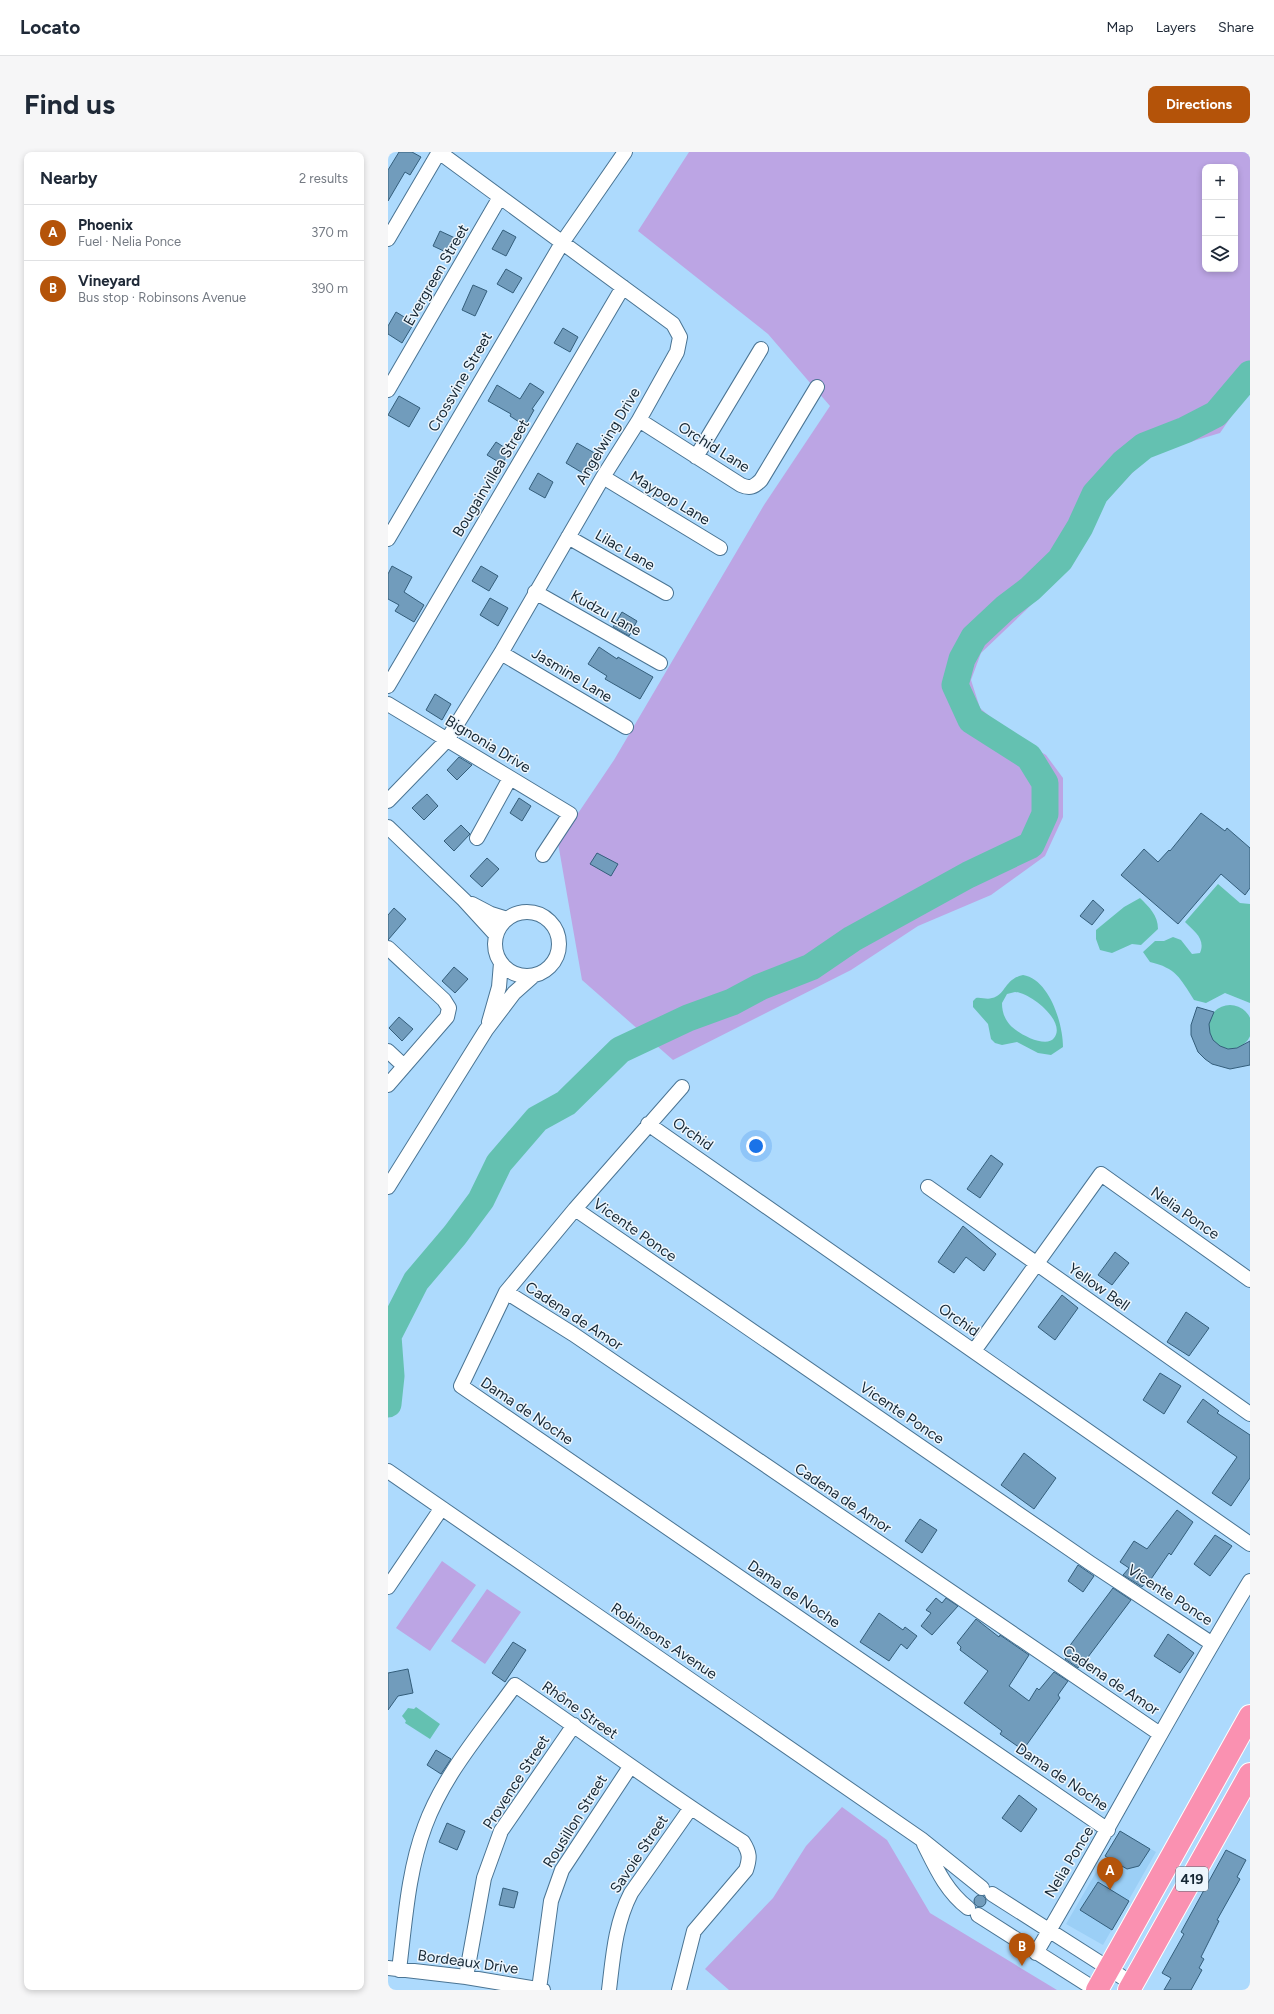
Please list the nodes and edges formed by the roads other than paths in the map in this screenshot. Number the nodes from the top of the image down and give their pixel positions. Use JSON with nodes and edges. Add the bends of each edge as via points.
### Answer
{"nodes":[{"id":1,"x":439,"y":152,"type":"edge"},
{"id":2,"x":625,"y":152,"type":"edge"},
{"id":3,"x":500,"y":197,"type":"junction"},
{"id":4,"x":388,"y":239,"type":"edge"},
{"id":5,"x":562,"y":243,"type":"junction"},
{"id":6,"x":623,"y":288,"type":"junction"},
{"id":7,"x":761,"y":349,"type":"dead end"},
{"id":8,"x":817,"y":387,"type":"dead end"},
{"id":9,"x":388,"y":390,"type":"edge"},
{"id":10,"x":639,"y":420,"type":"junction"},
{"id":11,"x":696,"y":457,"type":"junction"},
{"id":12,"x":603,"y":477,"type":"junction"},
{"id":13,"x":568,"y":537,"type":"junction"},
{"id":14,"x":388,"y":539,"type":"edge"},
{"id":15,"x":720,"y":548,"type":"dead end"},
{"id":16,"x":535,"y":592,"type":"junction"},
{"id":17,"x":666,"y":593,"type":"dead end"},
{"id":18,"x":501,"y":652,"type":"junction"},
{"id":19,"x":660,"y":663,"type":"dead end"},
{"id":20,"x":388,"y":686,"type":"edge"},
{"id":21,"x":388,"y":704,"type":"edge"},
{"id":22,"x":626,"y":727,"type":"dead end"},
{"id":23,"x":448,"y":740,"type":"junction"},
{"id":24,"x":510,"y":778,"type":"junction"},
{"id":25,"x":388,"y":801,"type":"edge"},
{"id":26,"x":388,"y":827,"type":"edge"},
{"id":27,"x":477,"y":838,"type":"dead end"},
{"id":28,"x":543,"y":855,"type":"dead end"},
{"id":29,"x":464,"y":900,"type":"junction"},
{"id":30,"x":507,"y":919,"type":"junction"},
{"id":31,"x":496,"y":935,"type":"junction"},
{"id":32,"x":388,"y":948,"type":"edge"},
{"id":33,"x":501,"y":963,"type":"junction"},
{"id":34,"x":532,"y":976,"type":"junction"},
{"id":35,"x":486,"y":1030,"type":"junction"},
{"id":36,"x":388,"y":1051,"type":"edge"},
{"id":37,"x":404,"y":1066,"type":"junction"},
{"id":38,"x":388,"y":1085,"type":"edge"},
{"id":39,"x":682,"y":1087,"type":"dead end"},
{"id":40,"x":648,"y":1124,"type":"junction"},
{"id":41,"x":388,"y":1187,"type":"edge"},
{"id":42,"x":928,"y":1188,"type":"dead end"},
{"id":43,"x":575,"y":1209,"type":"junction"},
{"id":44,"x":1036,"y":1264,"type":"junction"},
{"id":45,"x":1250,"y":1280,"type":"edge"},
{"id":46,"x":506,"y":1292,"type":"junction"},
{"id":47,"x":974,"y":1351,"type":"junction"},
{"id":48,"x":1250,"y":1414,"type":"edge"},
{"id":49,"x":388,"y":1471,"type":"edge"},
{"id":50,"x":441,"y":1509,"type":"junction"},
{"id":51,"x":1250,"y":1544,"type":"edge"},
{"id":52,"x":1250,"y":1581,"type":"edge"},
{"id":53,"x":388,"y":1587,"type":"edge"},
{"id":54,"x":1211,"y":1643,"type":"junction"},
{"id":55,"x":1250,"y":1716,"type":"edge"},
{"id":56,"x":574,"y":1725,"type":"junction"},
{"id":57,"x":1160,"y":1734,"type":"junction"},
{"id":58,"x":630,"y":1767,"type":"junction"},
{"id":59,"x":1250,"y":1774,"type":"edge"},
{"id":60,"x":690,"y":1809,"type":"junction"},
{"id":61,"x":1108,"y":1830,"type":"junction"},
{"id":62,"x":921,"y":1839,"type":"junction"},
{"id":63,"x":1049,"y":1931,"type":"junction"},
{"id":64,"x":1036,"y":1953,"type":"junction"},
{"id":65,"x":1109,"y":1968,"type":"junction"},
{"id":66,"x":393,"y":1969,"type":"edge"},
{"id":67,"x":466,"y":1977,"type":"junction"},
{"id":68,"x":1131,"y":1987,"type":"edge"},
{"id":69,"x":541,"y":1990,"type":"edge"},
{"id":70,"x":609,"y":1990,"type":"edge"},
{"id":71,"x":679,"y":1990,"type":"edge"},
{"id":72,"x":1096,"y":1990,"type":"edge"}],
"edges":[{"from":1,"to":3,"type":"street","name":"Angelwing Drive"},
{"from":1,"to":4,"type":"street"},
{"from":2,"to":5,"type":"street","name":"Crossvine Street"},
{"from":3,"to":5,"type":"street","name":"Angelwing Drive"},
{"from":3,"to":9,"type":"street","name":"Evergreen Street"},
{"from":5,"to":6,"type":"street","name":"Angelwing Drive"},
{"from":5,"to":14,"type":"street","name":"Crossvine Street"},
{"from":6,"to":10,"type":"street","name":"Angelwing Drive","via":[[673,324],[680,337],[677,352]]},
{"from":6,"to":20,"type":"street","name":"Bougainvillea Street"},
{"from":7,"to":11,"type":"street"},
{"from":8,"to":11,"type":"street","name":"Orchid Lane","via":[[756,484],[747,487],[741,485]]},
{"from":10,"to":11,"type":"street","name":"Orchid Lane"},
{"from":10,"to":12,"type":"street","name":"Angelwing Drive"},
{"from":12,"to":13,"type":"street","name":"Angelwing Drive"},
{"from":12,"to":15,"type":"street","name":"Maypop Lane"},
{"from":13,"to":16,"type":"street","name":"Angelwing Drive"},
{"from":13,"to":17,"type":"street","name":"Lilac Lane"},
{"from":16,"to":18,"type":"street","name":"Angelwing Drive"},
{"from":16,"to":19,"type":"street","name":"Kudzu Lane"},
{"from":18,"to":22,"type":"street","name":"Jasmine Lane"},
{"from":18,"to":23,"type":"street","name":"Angelwing Drive"},
{"from":21,"to":23,"type":"street","name":"Bignonia Drive"},
{"from":23,"to":24,"type":"street","name":"Bignonia Drive"},
{"from":23,"to":25,"type":"street","name":"Angelwing Drive"},
{"from":24,"to":27,"type":"street"},
{"from":24,"to":28,"type":"street","name":"Bignonia Drive","via":[[570,814]]},
{"from":26,"to":29,"type":"street"},
{"from":29,"to":30,"type":"street"},
{"from":29,"to":31,"type":"street"},
{"from":30,"to":31,"type":"street"},
{"from":30,"to":34,"type":"street","via":[[527,912],[538,914],[555,927],[560,948],[557,958],[551,967]]},
{"from":31,"to":33,"type":"street","via":[[495,945]]},
{"from":32,"to":37,"type":"street","via":[[444,1000],[449,1008],[447,1017]]},
{"from":33,"to":34,"type":"street","via":[[515,974]]},
{"from":33,"to":35,"type":"street","via":[[499,987]]},
{"from":34,"to":35,"type":"street","via":[[514,993]]},
{"from":35,"to":41,"type":"street"},
{"from":36,"to":37,"type":"street"},
{"from":37,"to":38,"type":"street"},
{"from":39,"to":40,"type":"street"},
{"from":40,"to":43,"type":"street"},
{"from":40,"to":47,"type":"street","name":"Orchid"},
{"from":42,"to":44,"type":"street","name":"Yellow Bell"},
{"from":43,"to":46,"type":"street"},
{"from":43,"to":54,"type":"street","name":"Vicente Ponce","via":[[1090,1563]]},
{"from":44,"to":45,"type":"street","name":"Nelia Ponce","via":[[1101,1174]]},
{"from":44,"to":47,"type":"street"},
{"from":44,"to":48,"type":"street","name":"Yellow Bell"},
{"from":46,"to":57,"type":"street","name":"Cadena de Amor","via":[[572,1334]]},
{"from":46,"to":61,"type":"street","name":"Dama de Noche","via":[[461,1386]]},
{"from":47,"to":51,"type":"street","name":"Orchid"},
{"from":49,"to":50,"type":"street","name":"Robinsons Avenue"},
{"from":50,"to":53,"type":"street"},
{"from":50,"to":62,"type":"street","name":"Robinsons Avenue"},
{"from":52,"to":54,"type":"street","name":"Nelia Ponce"},
{"from":54,"to":57,"type":"street","name":"Nelia Ponce"},
{"from":55,"to":65,"type":"highway","number":"419"},
{"from":56,"to":58,"type":"street","name":"Rhône Street"},
{"from":56,"to":66,"type":"street","name":"Rhône Street","via":[[515,1685],[452,1774],[425,1826]]},
{"from":56,"to":67,"type":"street","name":"Provence Street","via":[[501,1831],[484,1878]]},
{"from":57,"to":61,"type":"street","name":"Nelia Ponce"},
{"from":58,"to":60,"type":"street","name":"Rhône Street"},
{"from":58,"to":69,"type":"street","name":"Rousillon Street","via":[[562,1870],[551,1900]]},
{"from":59,"to":68,"type":"highway","number":"419"},
{"from":60,"to":70,"type":"street","name":"Savoie Street","via":[[624,1906],[617,1930]]},
{"from":60,"to":71,"type":"street","name":"Rhône Street","via":[[743,1842],[749,1852],[749,1861],[746,1870],[694,1931]]},
{"from":61,"to":63,"type":"street","name":"Nelia Ponce"},
{"from":62,"to":63,"type":"street","name":"Robinsons Avenue","via":[[987,1891]]},
{"from":62,"to":64,"type":"street","name":"Robinsons Avenue","via":[[945,1885],[957,1899]]},
{"from":63,"to":64,"type":"street","name":"Nelia Ponce"},
{"from":63,"to":65,"type":"street","name":"Robinsons Avenue"},
{"from":64,"to":72,"type":"street","name":"Robinsons Avenue"},
{"from":65,"to":68,"type":"street","name":"Robinsons Avenue"},
{"from":65,"to":72,"type":"highway","number":"419"},
{"from":66,"to":67,"type":"street","name":"Bordeaux Drive"},
{"from":67,"to":69,"type":"street","name":"Bordeaux Drive"}]}
